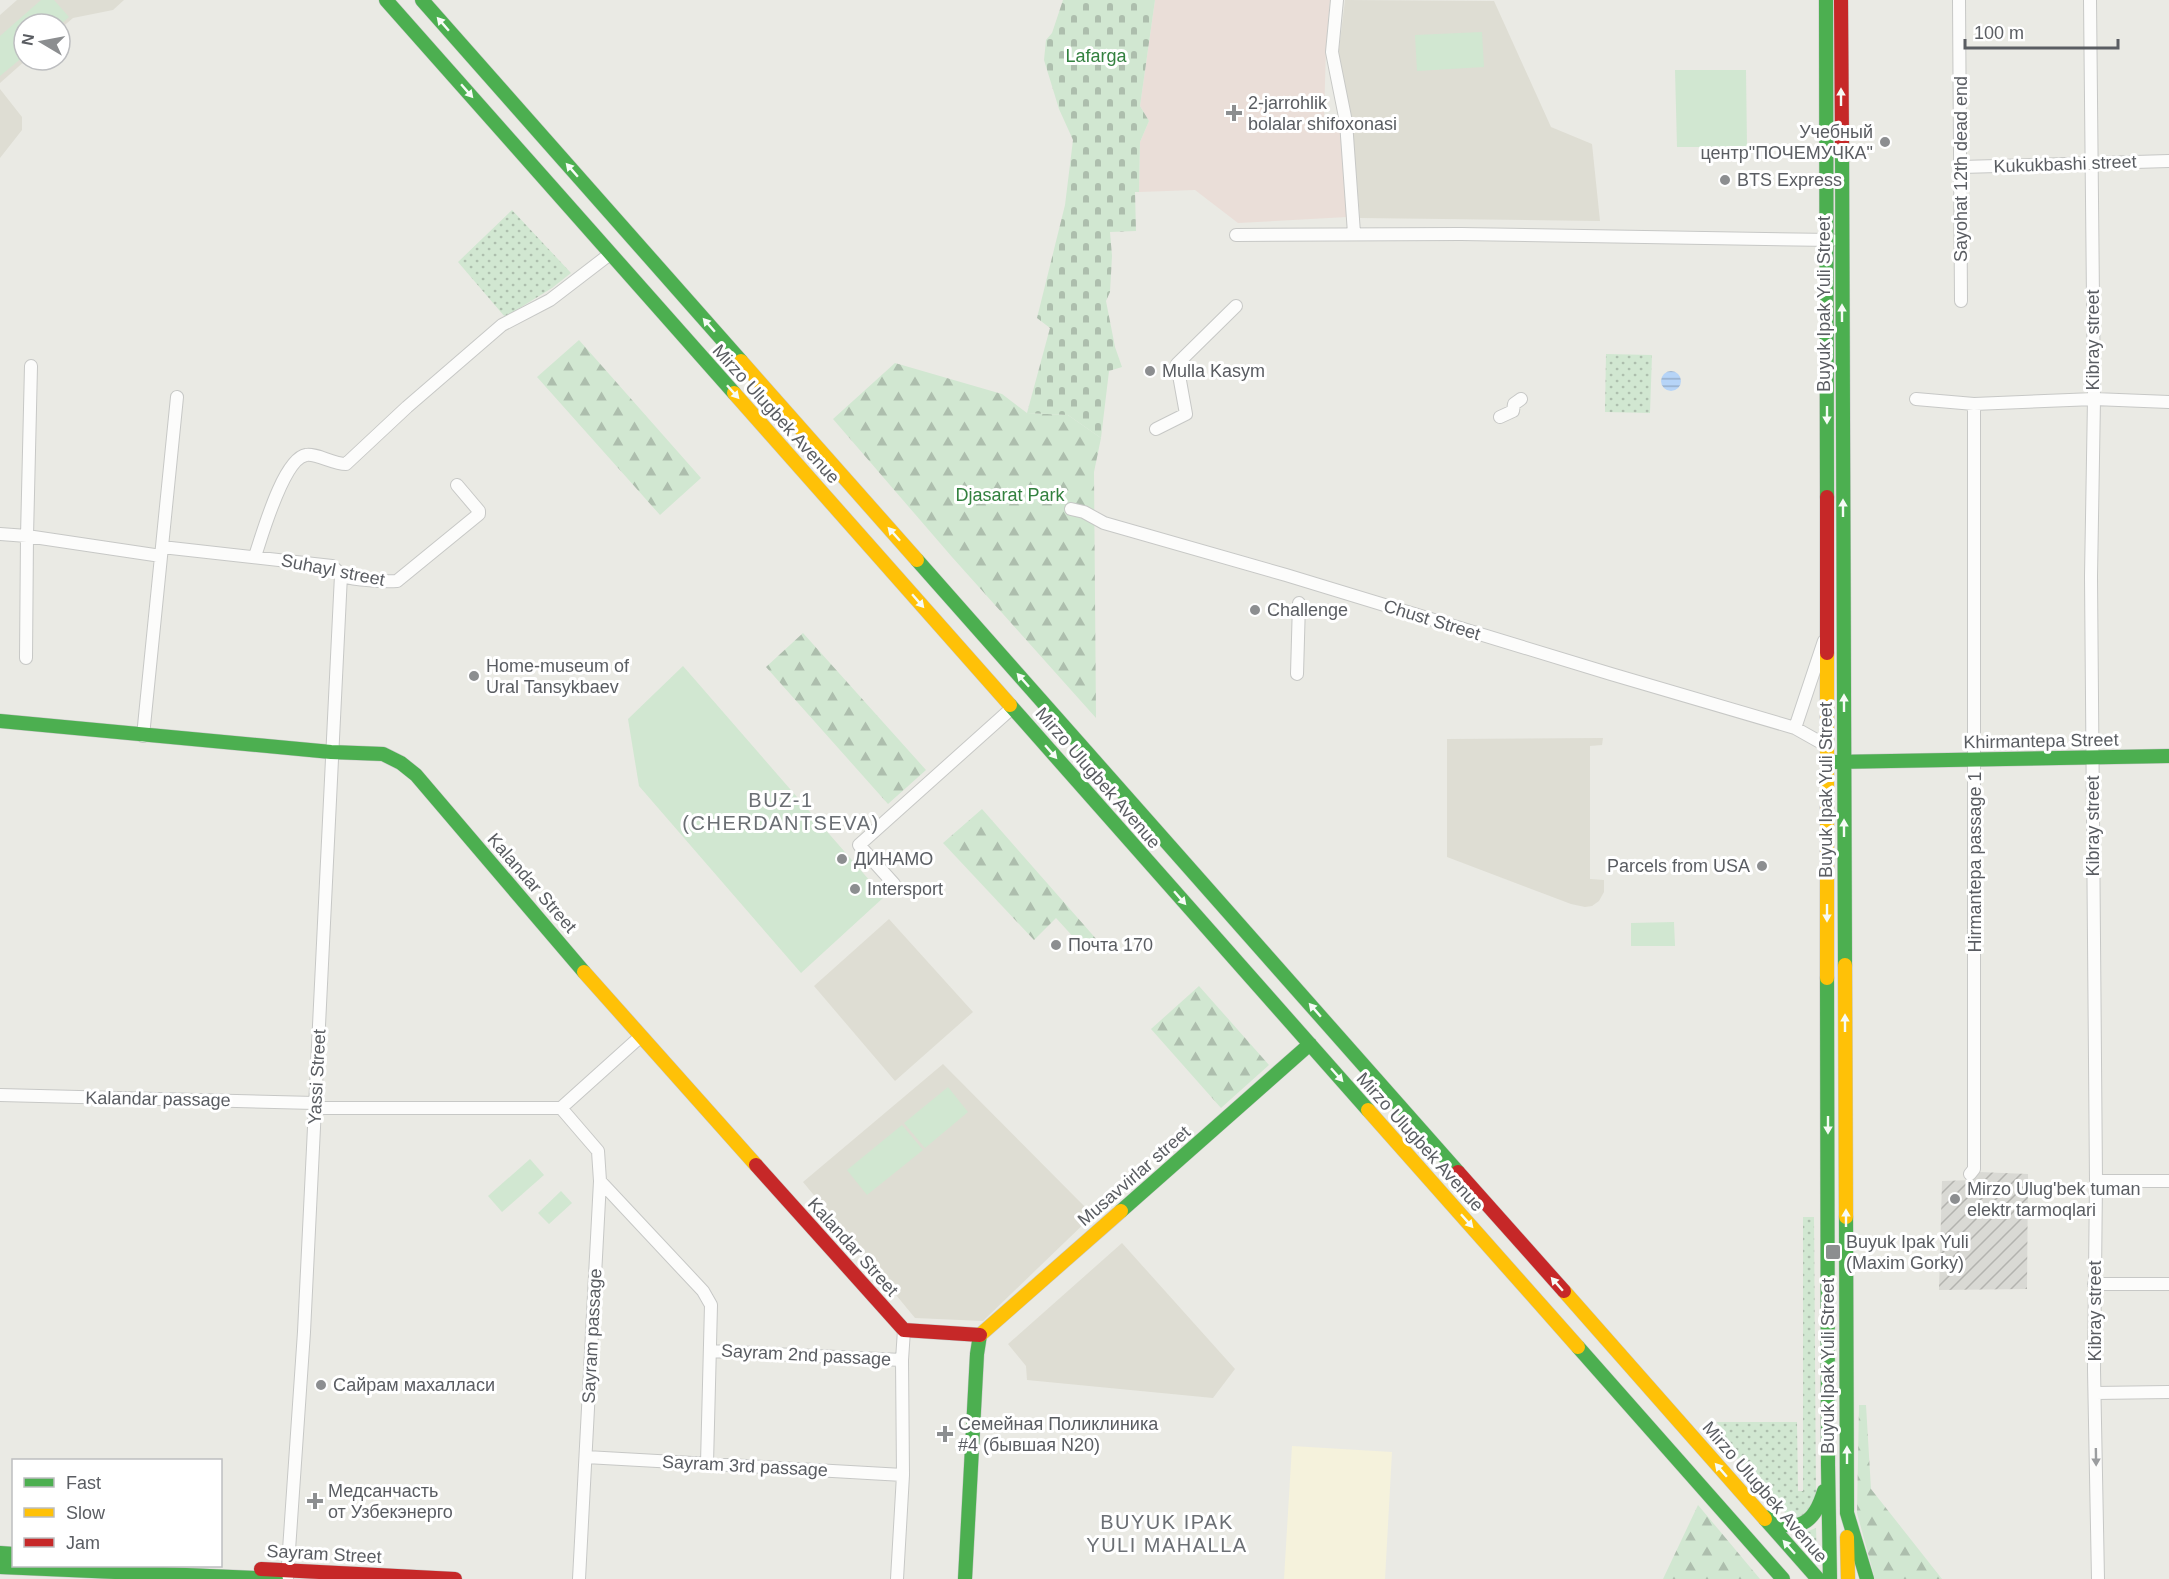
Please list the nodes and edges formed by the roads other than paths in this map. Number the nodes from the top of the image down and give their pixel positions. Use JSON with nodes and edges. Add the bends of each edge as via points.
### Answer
{"nodes":[{"id":1,"x":386,"y":0,"type":"edge"},
{"id":2,"x":422,"y":0,"type":"edge"},
{"id":3,"x":1336,"y":0,"type":"edge"},
{"id":4,"x":1826,"y":0,"type":"edge"},
{"id":5,"x":1841,"y":0,"type":"edge"},
{"id":6,"x":1959,"y":0,"type":"edge"},
{"id":7,"x":2090,"y":0,"type":"edge"},
{"id":8,"x":2169,"y":161,"type":"edge"},
{"id":9,"x":2092,"y":163,"type":"junction"},
{"id":10,"x":1961,"y":167,"type":"junction"},
{"id":11,"x":611,"y":214,"type":"junction"},
{"id":12,"x":591,"y":232,"type":"junction"},
{"id":13,"x":1354,"y":233,"type":"junction"},
{"id":14,"x":1236,"y":235,"type":"dead end"},
{"id":15,"x":1826,"y":240,"type":"junction"},
{"id":16,"x":1842,"y":241,"type":"junction"},
{"id":17,"x":610,"y":254,"type":"junction"},
{"id":18,"x":1961,"y":301,"type":"dead end"},
{"id":19,"x":1236,"y":306,"type":"dead end"},
{"id":20,"x":31,"y":366,"type":"dead end"},
{"id":21,"x":177,"y":397,"type":"dead end"},
{"id":22,"x":1521,"y":399,"type":"dead end"},
{"id":23,"x":1916,"y":399,"type":"dead end"},
{"id":24,"x":2094,"y":399,"type":"junction"},
{"id":25,"x":2169,"y":402,"type":"edge"},
{"id":26,"x":1974,"y":404,"type":"junction"},
{"id":27,"x":1500,"y":417,"type":"dead end"},
{"id":28,"x":1156,"y":429,"type":"dead end"},
{"id":29,"x":457,"y":485,"type":"dead end"},
{"id":30,"x":1071,"y":509,"type":"dead end"},
{"id":31,"x":0,"y":534,"type":"edge"},
{"id":32,"x":27,"y":536,"type":"junction"},
{"id":33,"x":161,"y":552,"type":"junction"},
{"id":34,"x":255,"y":556,"type":"junction"},
{"id":35,"x":341,"y":575,"type":"junction"},
{"id":36,"x":1299,"y":603,"type":"dead end"},
{"id":37,"x":1827,"y":631,"type":"junction"},
{"id":38,"x":26,"y":658,"type":"dead end"},
{"id":39,"x":1297,"y":674,"type":"dead end"},
{"id":40,"x":1012,"y":708,"type":"junction"},
{"id":41,"x":0,"y":721,"type":"edge"},
{"id":42,"x":1795,"y":728,"type":"junction"},
{"id":43,"x":143,"y":736,"type":"junction"},
{"id":44,"x":1827,"y":746,"type":"junction"},
{"id":45,"x":331,"y":752,"type":"junction"},
{"id":46,"x":2169,"y":756,"type":"edge"},
{"id":47,"x":2093,"y":758,"type":"junction"},
{"id":48,"x":1975,"y":760,"type":"junction"},
{"id":49,"x":1844,"y":762,"type":"junction"},
{"id":50,"x":1827,"y":765,"type":"junction"},
{"id":51,"x":894,"y":884,"type":"dead end"},
{"id":52,"x":1278,"y":969,"type":"junction"},
{"id":53,"x":1258,"y":986,"type":"junction"},
{"id":54,"x":640,"y":1037,"type":"junction"},
{"id":55,"x":1310,"y":1044,"type":"junction"},
{"id":56,"x":0,"y":1095,"type":"edge"},
{"id":57,"x":315,"y":1105,"type":"junction"},
{"id":58,"x":561,"y":1108,"type":"junction"},
{"id":59,"x":1971,"y":1174,"type":"dead end"},
{"id":60,"x":2096,"y":1180,"type":"junction"},
{"id":61,"x":600,"y":1181,"type":"junction"},
{"id":62,"x":2169,"y":1181,"type":"edge"},
{"id":63,"x":1828,"y":1252,"type":"junction"},
{"id":64,"x":1846,"y":1257,"type":"junction"},
{"id":65,"x":2094,"y":1284,"type":"junction"},
{"id":66,"x":2169,"y":1284,"type":"edge"},
{"id":67,"x":904,"y":1330,"type":"junction"},
{"id":68,"x":980,"y":1335,"type":"junction"},
{"id":69,"x":710,"y":1351,"type":"junction"},
{"id":70,"x":902,"y":1360,"type":"junction"},
{"id":71,"x":2169,"y":1392,"type":"edge"},
{"id":72,"x":2095,"y":1396,"type":"junction"},
{"id":73,"x":1661,"y":1441,"type":"junction"},
{"id":74,"x":586,"y":1457,"type":"junction"},
{"id":75,"x":707,"y":1463,"type":"junction"},
{"id":76,"x":1828,"y":1465,"type":"junction"},
{"id":77,"x":903,"y":1475,"type":"junction"},
{"id":78,"x":1847,"y":1513,"type":"junction"},
{"id":79,"x":1760,"y":1514,"type":"junction"},
{"id":80,"x":0,"y":1567,"type":"edge"},
{"id":81,"x":200,"y":1567,"type":"edge"},
{"id":82,"x":283,"y":1576,"type":"edge"},
{"id":83,"x":455,"y":1579,"type":"edge"},
{"id":84,"x":579,"y":1579,"type":"edge"},
{"id":85,"x":897,"y":1579,"type":"edge"},
{"id":86,"x":965,"y":1579,"type":"edge"},
{"id":87,"x":1772,"y":1579,"type":"edge"},
{"id":88,"x":1783,"y":1579,"type":"edge"},
{"id":89,"x":1818,"y":1579,"type":"edge"},
{"id":90,"x":1830,"y":1579,"type":"edge"},
{"id":91,"x":1848,"y":1579,"type":"edge"},
{"id":92,"x":1868,"y":1579,"type":"edge"},
{"id":93,"x":2097,"y":1579,"type":"edge"}],
"edges":[{"from":1,"to":12,"type":"main road","name":"Mirzo Ulugbek Avenue","one_way":true},
{"from":11,"to":2,"type":"main road","name":"Mirzo Ulugbek Avenue","one_way":true},
{"from":3,"to":13,"type":"street","via":[[1332,52],[1346,122]]},
{"from":4,"to":15,"type":"main road","name":"Buyuk Ipak Yuli Street"},
{"from":16,"to":5,"type":"main road","name":"Buyuk Ipak Yuli Street","one_way":true},
{"from":6,"to":10,"type":"street","name":"Sayohat 12th dead end"},
{"from":7,"to":9,"type":"street","name":"Kibray street"},
{"from":8,"to":9,"type":"street","name":"Kukukbashi street"},
{"from":9,"to":10,"type":"street","name":"Kukukbashi street"},
{"from":9,"to":24,"type":"street","name":"Kibray street"},
{"from":10,"to":18,"type":"street","name":"Sayohat 12th dead end"},
{"from":11,"to":12,"type":"main road"},
{"from":52,"to":11,"type":"main road","name":"Mirzo Ulugbek Avenue","one_way":true},
{"from":12,"to":17,"type":"main road","name":"Mirzo Ulugbek Avenue"},
{"from":13,"to":14,"type":"street"},
{"from":13,"to":15,"type":"street"},
{"from":15,"to":16,"type":"street"},
{"from":15,"to":37,"type":"main road","name":"Buyuk Ipak Yuli Street","one_way":true},
{"from":49,"to":16,"type":"main road","name":"Buyuk Ipak Yuli Street","one_way":true},
{"from":17,"to":34,"type":"street","via":[[550,300],[502,325],[346,464],[302,456],[285,474]]},
{"from":17,"to":40,"type":"main road","name":"Mirzo Ulugbek Avenue","one_way":true},
{"from":19,"to":28,"type":"street","via":[[1177,364],[1186,414]]},
{"from":20,"to":32,"type":"street"},
{"from":21,"to":33,"type":"street"},
{"from":22,"to":27,"type":"street","via":[[1514,404],[1513,411]]},
{"from":23,"to":26,"type":"street"},
{"from":24,"to":25,"type":"street"},
{"from":24,"to":26,"type":"street"},
{"from":24,"to":47,"type":"street","name":"Kibray street"},
{"from":26,"to":48,"type":"street","name":"Hirmantepa passage 1"},
{"from":29,"to":35,"type":"street","name":"Suhayl street","via":[[479,514],[405,575],[389,582]]},
{"from":30,"to":42,"type":"street","name":"Chust Street","via":[[1104,523]]},
{"from":31,"to":32,"type":"street","name":"Suhayl street"},
{"from":32,"to":33,"type":"street","name":"Suhayl street"},
{"from":32,"to":38,"type":"street"},
{"from":33,"to":34,"type":"street","name":"Suhayl street"},
{"from":33,"to":43,"type":"street"},
{"from":34,"to":35,"type":"street","name":"Suhayl street","via":[[332,566]]},
{"from":35,"to":45,"type":"street","name":"Yassi Street"},
{"from":36,"to":39,"type":"street"},
{"from":37,"to":42,"type":"street"},
{"from":37,"to":44,"type":"main road","name":"Buyuk Ipak Yuli Street"},
{"from":40,"to":51,"type":"street","via":[[859,845]]},
{"from":40,"to":53,"type":"main road","name":"Mirzo Ulugbek Avenue","one_way":true},
{"from":41,"to":43,"type":"main road","name":"Kalandar Street"},
{"from":42,"to":44,"type":"street","name":"Chust Street"},
{"from":43,"to":45,"type":"main road","name":"Kalandar Street"},
{"from":44,"to":49,"type":"main road"},
{"from":44,"to":50,"type":"main road","name":"Buyuk Ipak Yuli Street"},
{"from":45,"to":54,"type":"main road","name":"Kalandar Street","via":[[383,754],[416,775]]},
{"from":45,"to":57,"type":"street","name":"Yassi Street"},
{"from":46,"to":47,"type":"main road","name":"Khirmаntepa Street"},
{"from":47,"to":48,"type":"main road","name":"Khirmаntepa Street"},
{"from":47,"to":60,"type":"street","name":"Kibray street"},
{"from":48,"to":49,"type":"main road","name":"Khirmаntepa Street"},
{"from":48,"to":59,"type":"street","name":"Hirmantepa passage 1"},
{"from":49,"to":50,"type":"main road","name":"Khirmаntepa Street"},
{"from":64,"to":49,"type":"main road","name":"Buyuk Ipak Yuli Street","one_way":true},
{"from":50,"to":63,"type":"main road","name":"Buyuk Ipak Yuli Street","one_way":true},
{"from":52,"to":53,"type":"main road"},
{"from":79,"to":52,"type":"main road","name":"Mirzo Ulugbek Avenue","one_way":true},
{"from":53,"to":55,"type":"main road","name":"Mirzo Ulugbek Avenue"},
{"from":54,"to":58,"type":"street"},
{"from":54,"to":67,"type":"main road","name":"Kalandar Street"},
{"from":55,"to":68,"type":"main road","name":"Musavvirlar street"},
{"from":55,"to":73,"type":"main road","name":"Mirzo Ulugbek Avenue","one_way":true},
{"from":56,"to":57,"type":"street","name":"Kalandar passage"},
{"from":57,"to":58,"type":"street","name":"Kalandar passage"},
{"from":57,"to":82,"type":"street","name":"Yassi Street","via":[[297,1440]]},
{"from":58,"to":61,"type":"street","name":"Sayram passage","via":[[598,1151]]},
{"from":60,"to":62,"type":"street"},
{"from":60,"to":65,"type":"street","name":"Kibray street"},
{"from":61,"to":69,"type":"street","via":[[706,1296],[712,1310]]},
{"from":61,"to":74,"type":"street","name":"Sayram passage"},
{"from":63,"to":64,"type":"main road","via":[[1834,1262]]},
{"from":63,"to":76,"type":"main road","name":"Buyuk Ipak Yuli Street"},
{"from":78,"to":64,"type":"main road","name":"Buyuk Ipak Yuli Street","one_way":true},
{"from":65,"to":66,"type":"street"},
{"from":65,"to":72,"type":"street","name":"Kibray street"},
{"from":67,"to":68,"type":"main road"},
{"from":67,"to":70,"type":"street"},
{"from":68,"to":86,"type":"main road"},
{"from":69,"to":70,"type":"street","name":"Sayram 2nd passage"},
{"from":69,"to":75,"type":"street"},
{"from":70,"to":77,"type":"street"},
{"from":71,"to":72,"type":"street"},
{"from":72,"to":93,"type":"street","name":"Kibray street","one_way":true},
{"from":73,"to":87,"type":"main road"},
{"from":73,"to":88,"type":"main road","name":"Mirzo Ulugbek Avenue"},
{"from":74,"to":75,"type":"street","name":"Sayram 3rd passage"},
{"from":74,"to":84,"type":"street","name":"Sayram passage"},
{"from":75,"to":77,"type":"street","name":"Sayram 3rd passage"},
{"from":76,"to":79,"type":"main road","via":[[1820,1506],[1806,1523],[1785,1526]]},
{"from":76,"to":90,"type":"main road","name":"Buyuk Ipak Yuli Street"},
{"from":77,"to":85,"type":"street"},
{"from":78,"to":91,"type":"main road","name":"Buyuk Ipak Yuli Street"},
{"from":78,"to":92,"type":"main road"},
{"from":89,"to":79,"type":"main road","name":"Mirzo Ulugbek Avenue","one_way":true},
{"from":80,"to":82,"type":"main road","name":"Sayram Street"},
{"from":81,"to":82,"type":"main road","name":"Sayram Street"},
{"from":82,"to":83,"type":"main road","name":"Sayram Street"}]}
